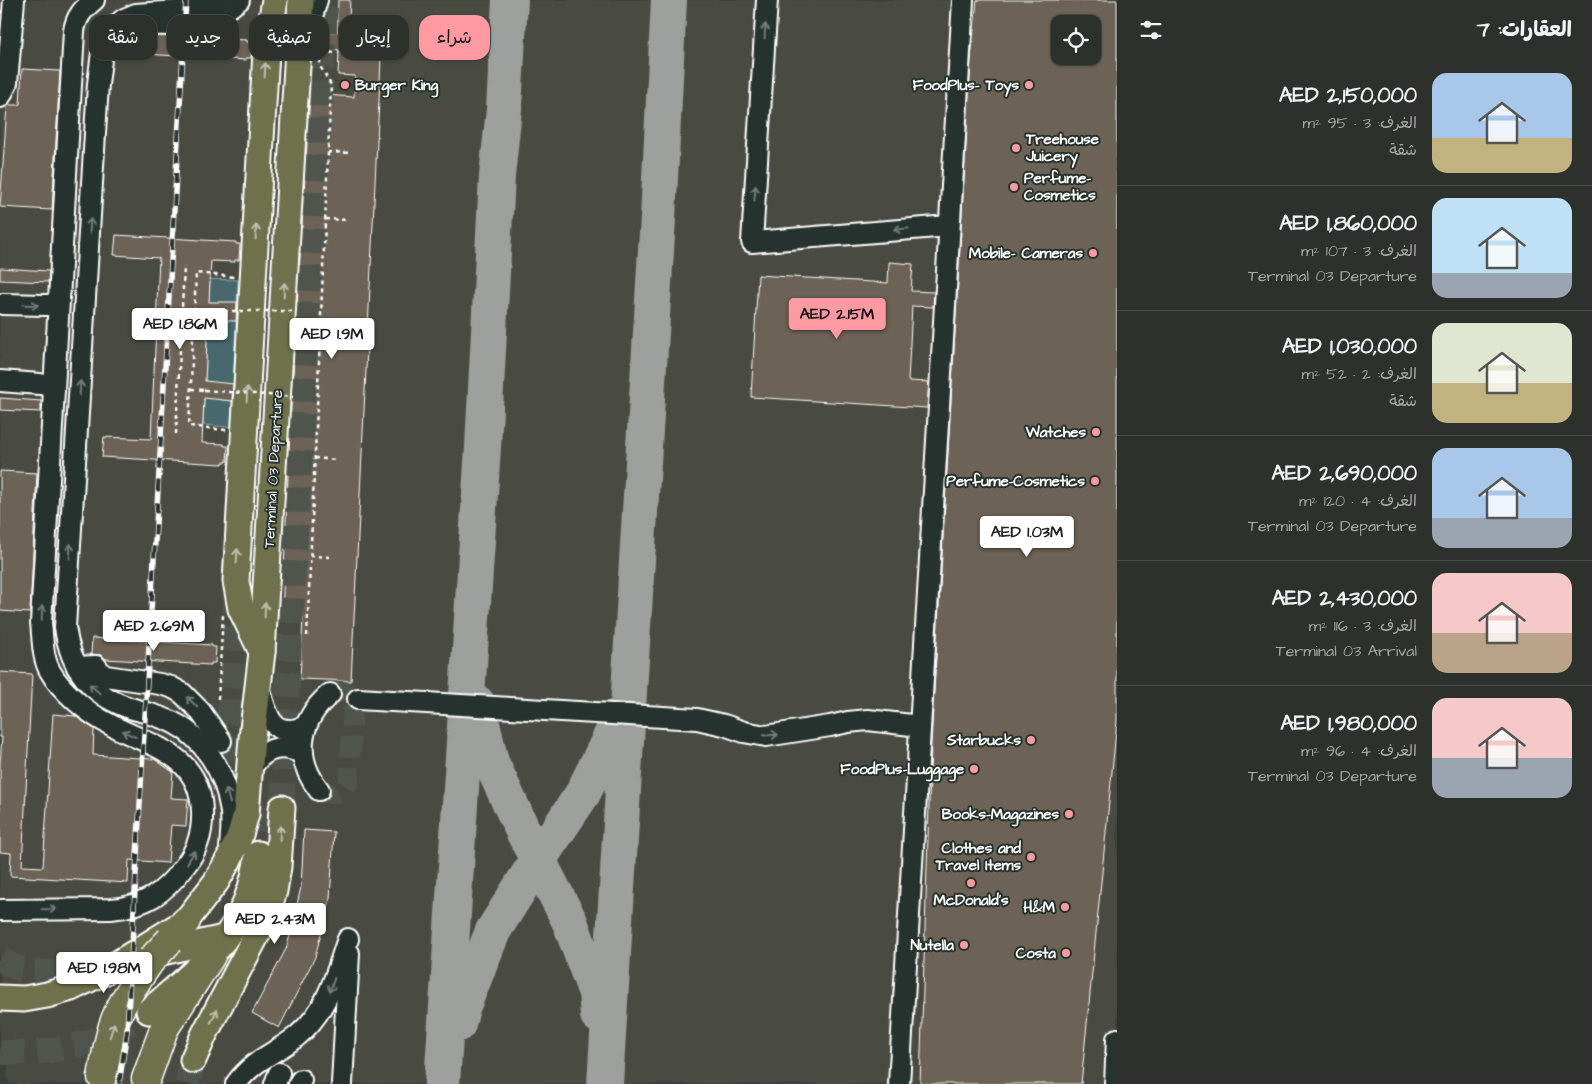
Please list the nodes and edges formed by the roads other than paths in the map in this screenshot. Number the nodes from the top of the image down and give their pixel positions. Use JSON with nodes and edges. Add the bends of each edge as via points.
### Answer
{"nodes":[{"id":1,"x":14,"y":0,"type":"edge"},
{"id":2,"x":77,"y":0,"type":"edge"},
{"id":3,"x":94,"y":0,"type":"edge"},
{"id":4,"x":216,"y":0,"type":"edge"},
{"id":5,"x":239,"y":0,"type":"edge"},
{"id":6,"x":275,"y":0,"type":"edge"},
{"id":7,"x":301,"y":0,"type":"edge"},
{"id":8,"x":317,"y":0,"type":"edge"},
{"id":9,"x":767,"y":0,"type":"edge"},
{"id":10,"x":963,"y":0,"type":"edge"},
{"id":11,"x":76,"y":21,"type":"junction"},
{"id":12,"x":157,"y":24,"type":"edge"},
{"id":13,"x":0,"y":97,"type":"edge"},
{"id":14,"x":291,"y":164,"type":"junction"},
{"id":15,"x":949,"y":226,"type":"junction"},
{"id":16,"x":59,"y":299,"type":"junction"},
{"id":17,"x":2,"y":304,"type":"dead end"},
{"id":18,"x":0,"y":381,"type":"edge"},
{"id":19,"x":54,"y":390,"type":"junction"},
{"id":20,"x":262,"y":652,"type":"junction"},
{"id":21,"x":86,"y":667,"type":"junction"},
{"id":22,"x":258,"y":683,"type":"junction"},
{"id":23,"x":330,"y":694,"type":"dead end"},
{"id":24,"x":358,"y":699,"type":"dead end"},
{"id":25,"x":306,"y":726,"type":"junction"},
{"id":26,"x":920,"y":726,"type":"junction"},
{"id":27,"x":221,"y":741,"type":"tunnel mouth"},
{"id":28,"x":303,"y":754,"type":"junction"},
{"id":29,"x":250,"y":771,"type":"junction"},
{"id":30,"x":319,"y":790,"type":"dead end"},
{"id":31,"x":282,"y":808,"type":"tunnel mouth"},
{"id":32,"x":228,"y":861,"type":"junction"},
{"id":33,"x":277,"y":867,"type":"junction"},
{"id":34,"x":0,"y":910,"type":"edge"},
{"id":35,"x":178,"y":931,"type":"junction"},
{"id":36,"x":217,"y":947,"type":"junction"},
{"id":37,"x":145,"y":959,"type":"junction"},
{"id":38,"x":0,"y":998,"type":"edge"},
{"id":39,"x":149,"y":1011,"type":"tunnel mouth"},
{"id":40,"x":1117,"y":1039,"type":"edge"},
{"id":41,"x":193,"y":1060,"type":"tunnel mouth"},
{"id":42,"x":102,"y":1077,"type":"dead end"},
{"id":43,"x":146,"y":1079,"type":"dead end"},
{"id":44,"x":236,"y":1084,"type":"edge"},
{"id":45,"x":342,"y":1084,"type":"edge"},
{"id":46,"x":898,"y":1084,"type":"edge"},
{"id":47,"x":1115,"y":1084,"type":"edge"}],
"edges":[{"from":1,"to":13,"type":"lane","via":[[8,83]]},
{"from":2,"to":11,"type":"lane"},
{"from":3,"to":11,"type":"lane"},
{"from":21,"to":4,"type":"lane","one_way":true,"via":[[67,642],[65,627],[103,44],[114,27],[136,14],[191,10]]},
{"from":5,"to":12,"type":"lane","via":[[223,12],[197,23]]},
{"from":20,"to":6,"type":"main road","one_way":true,"via":[[242,609],[236,581],[266,52]]},
{"from":7,"to":14,"type":"main road","name":"Terminal 03 Departure"},
{"from":8,"to":14,"type":"lane","via":[[311,23],[304,130]]},
{"from":15,"to":9,"type":"lane","one_way":true,"via":[[849,240],[752,242]]},
{"from":10,"to":15,"type":"lane"},
{"from":11,"to":16,"type":"lane"},
{"from":20,"to":14,"type":"main road","name":"Terminal 03 Departure","one_way":true},
{"from":15,"to":26,"type":"lane"},
{"from":17,"to":16,"type":"lane","one_way":true,"via":[[51,305]]},
{"from":16,"to":19,"type":"lane"},
{"from":18,"to":19,"type":"lane","via":[[40,384]]},
{"from":34,"to":19,"type":"lane","one_way":true,"via":[[111,909],[128,908],[144,902],[159,894],[188,862],[196,848],[203,819],[199,791],[183,763],[160,747],[99,719],[64,690],[46,662],[41,623]]},
{"from":20,"to":22,"type":"main road","name":"Terminal 03 Departure"},
{"from":27,"to":21,"type":"lane","one_way":true,"via":[[200,711],[172,687],[106,676]]},
{"from":32,"to":21,"type":"lane","one_way":true,"via":[[231,807],[224,782],[212,759],[176,724],[113,701],[98,692],[86,681]]},
{"from":22,"to":25,"type":"lane","via":[[272,724],[289,731]]},
{"from":22,"to":29,"type":"main road","name":"Terminal 03 Departure"},
{"from":23,"to":25,"type":"lane","via":[[315,708]]},
{"from":24,"to":26,"type":"lane","one_way":true,"via":[[684,718],[766,736],[868,720]]},
{"from":25,"to":28,"type":"lane"},
{"from":26,"to":46,"type":"lane"},
{"from":28,"to":29,"type":"lane","via":[[286,748],[268,751]]},
{"from":28,"to":30,"type":"lane","via":[[310,777]]},
{"from":29,"to":32,"type":"main road","name":"Terminal 03 Departure","via":[[246,814]]},
{"from":33,"to":31,"type":"main road","one_way":true},
{"from":32,"to":35,"type":"main road","name":"Terminal 03 Departure"},
{"from":33,"to":36,"type":"main road","via":[[252,888],[237,921]]},
{"from":41,"to":33,"type":"main road","one_way":true,"via":[[231,982],[260,932],[270,905]]},
{"from":35,"to":37,"type":"highway","bridge":true},
{"from":35,"to":38,"type":"main road","via":[[71,988],[24,999]]},
{"from":36,"to":37,"type":"main road"},
{"from":36,"to":39,"type":"main road"},
{"from":36,"to":43,"type":"highway","via":[[164,1029]]},
{"from":42,"to":37,"type":"highway","one_way":true,"via":[[115,1020]]},
{"from":40,"to":47,"type":"lane"},
{"from":45,"to":44,"type":"lane","one_way":true,"via":[[348,939],[327,998],[317,1016],[294,1038],[251,1066]]}]}
